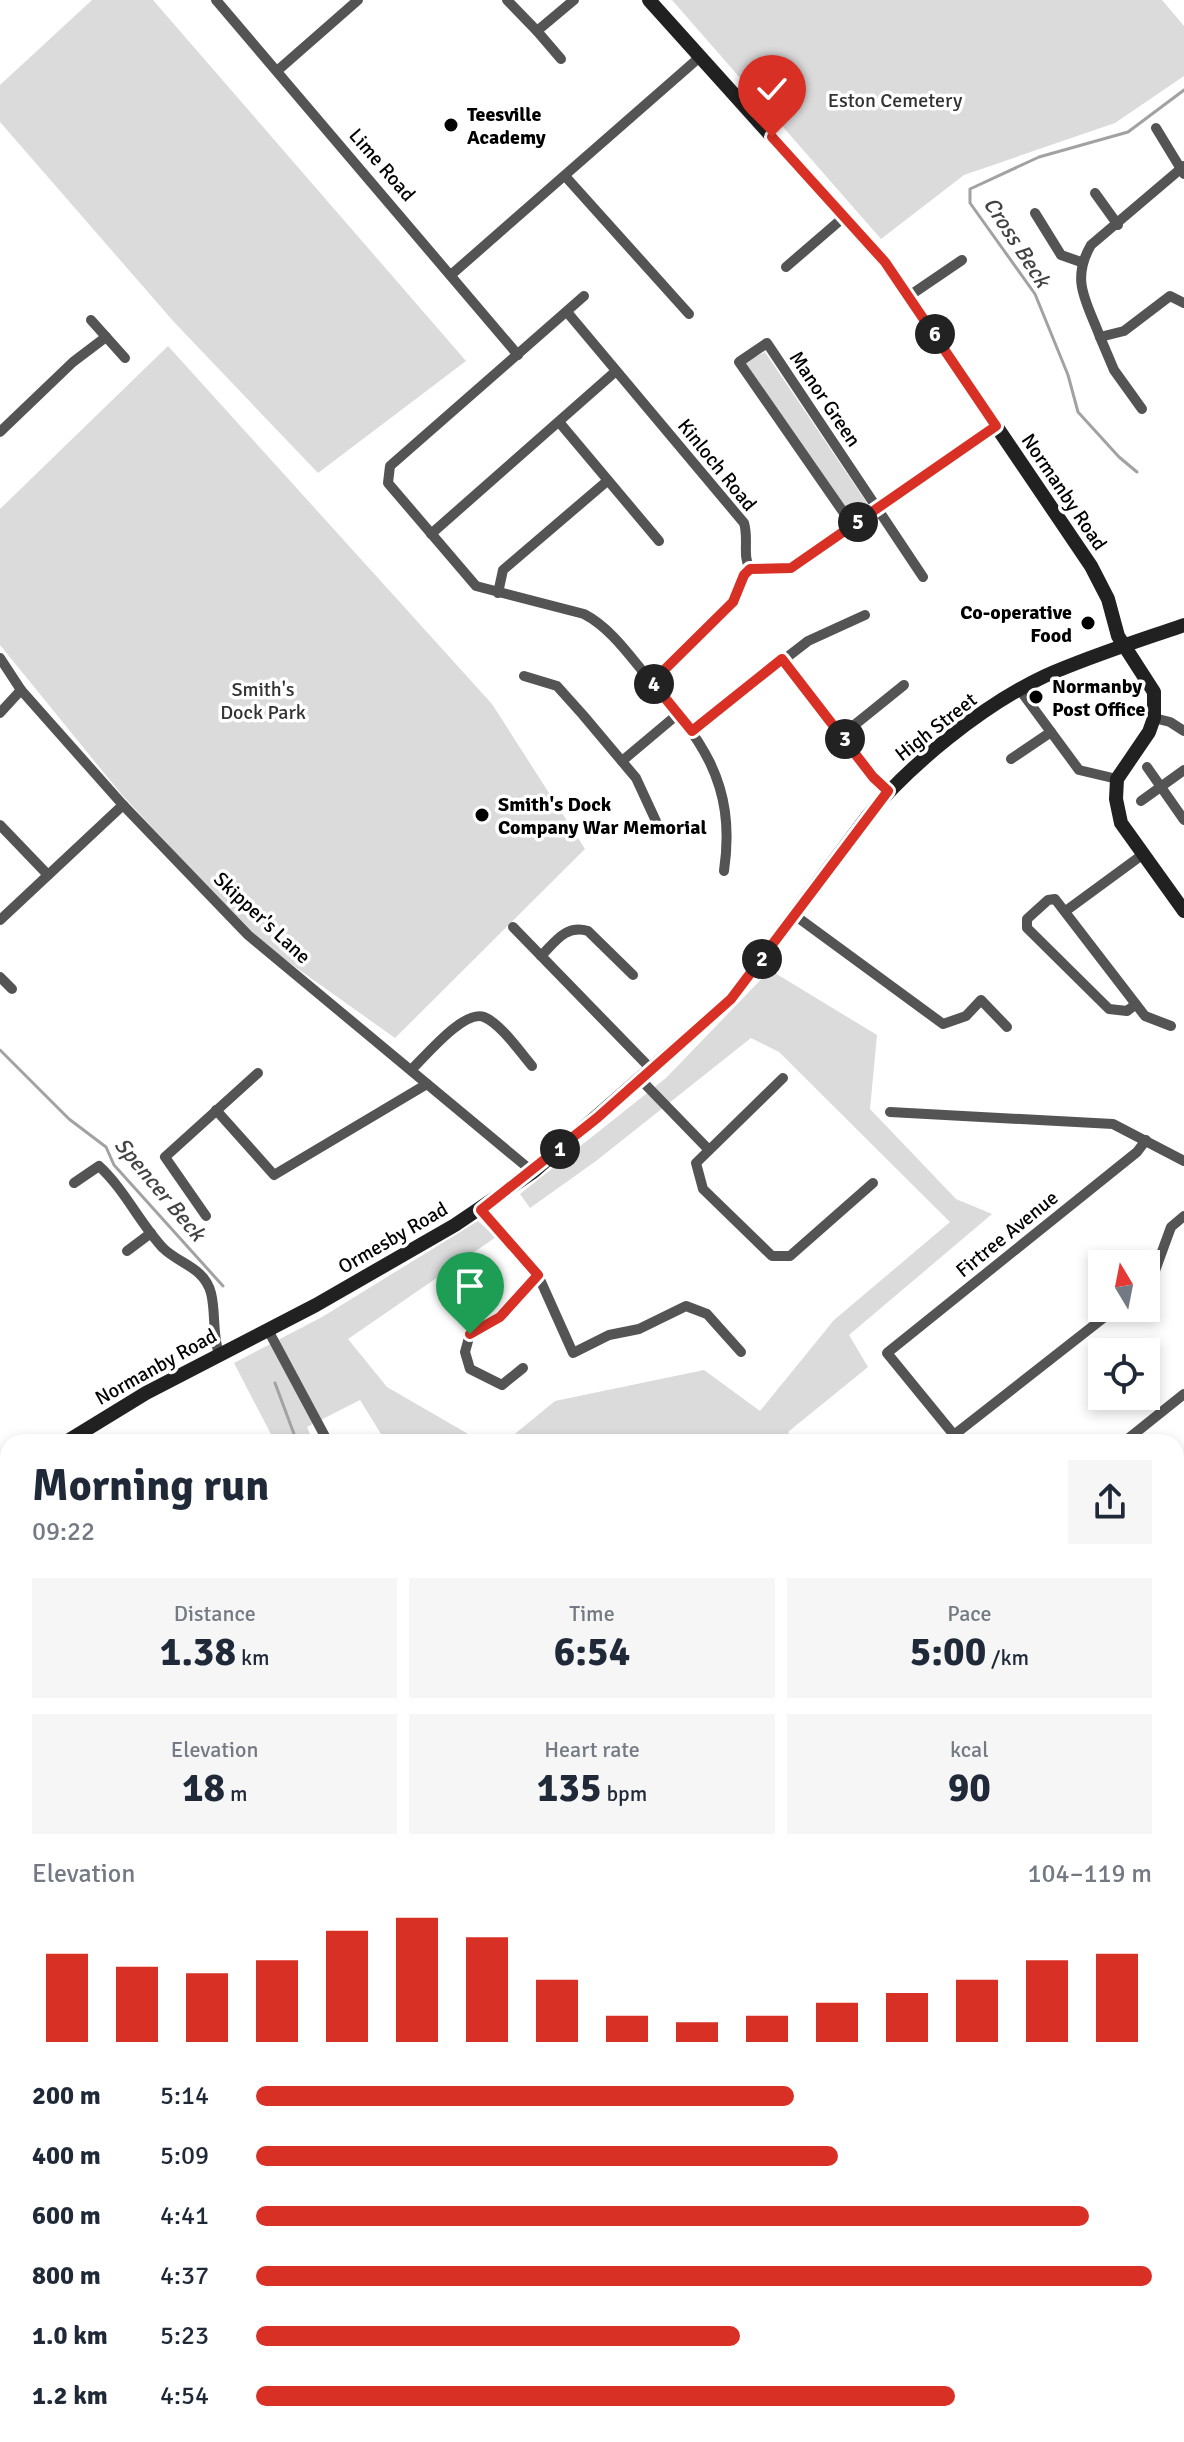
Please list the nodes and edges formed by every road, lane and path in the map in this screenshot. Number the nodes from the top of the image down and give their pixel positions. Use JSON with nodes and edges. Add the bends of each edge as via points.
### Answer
{"nodes":[{"id":1,"x":216,"y":0,"type":"edge"},
{"id":2,"x":358,"y":0,"type":"edge"},
{"id":3,"x":507,"y":0,"type":"edge"},
{"id":4,"x":574,"y":0,"type":"edge"},
{"id":5,"x":649,"y":0,"type":"edge"},
{"id":6,"x":537,"y":31,"type":"junction"},
{"id":7,"x":701,"y":56,"type":"junction"},
{"id":8,"x":561,"y":59,"type":"dead end"},
{"id":9,"x":277,"y":71,"type":"junction"},
{"id":10,"x":1156,"y":128,"type":"dead end"},
{"id":11,"x":1183,"y":170,"type":"edge"},
{"id":12,"x":565,"y":176,"type":"junction"},
{"id":13,"x":1095,"y":193,"type":"dead end"},
{"id":14,"x":1035,"y":213,"type":"dead end"},
{"id":15,"x":844,"y":217,"type":"junction"},
{"id":16,"x":1118,"y":225,"type":"junction"},
{"id":17,"x":962,"y":260,"type":"dead end"},
{"id":18,"x":1081,"y":262,"type":"junction"},
{"id":19,"x":786,"y":267,"type":"dead end"},
{"id":20,"x":452,"y":274,"type":"junction"},
{"id":21,"x":584,"y":296,"type":"dead end"},
{"id":22,"x":909,"y":296,"type":"junction"},
{"id":23,"x":1184,"y":303,"type":"edge"},
{"id":24,"x":567,"y":312,"type":"junction"},
{"id":25,"x":689,"y":314,"type":"dead end"},
{"id":26,"x":91,"y":320,"type":"dead end"},
{"id":27,"x":106,"y":337,"type":"junction"},
{"id":28,"x":1100,"y":337,"type":"junction"},
{"id":29,"x":518,"y":355,"type":"junction"},
{"id":30,"x":125,"y":358,"type":"dead end"},
{"id":31,"x":616,"y":371,"type":"junction"},
{"id":32,"x":1142,"y":409,"type":"dead end"},
{"id":33,"x":559,"y":422,"type":"junction"},
{"id":34,"x":996,"y":426,"type":"junction"},
{"id":35,"x":0,"y":432,"type":"edge"},
{"id":36,"x":606,"y":482,"type":"junction"},
{"id":37,"x":877,"y":509,"type":"junction"},
{"id":38,"x":853,"y":526,"type":"junction"},
{"id":39,"x":431,"y":534,"type":"junction"},
{"id":40,"x":659,"y":541,"type":"dead end"},
{"id":41,"x":750,"y":569,"type":"junction"},
{"id":42,"x":923,"y":577,"type":"dead end"},
{"id":43,"x":498,"y":593,"type":"junction"},
{"id":44,"x":865,"y":615,"type":"dead end"},
{"id":45,"x":1184,"y":625,"type":"edge"},
{"id":46,"x":1124,"y":646,"type":"junction"},
{"id":47,"x":0,"y":658,"type":"edge"},
{"id":48,"x":782,"y":659,"type":"junction"},
{"id":49,"x":524,"y":676,"type":"dead end"},
{"id":50,"x":652,"y":682,"type":"junction"},
{"id":51,"x":904,"y":685,"type":"dead end"},
{"id":52,"x":21,"y":690,"type":"junction"},
{"id":53,"x":1020,"y":690,"type":"junction"},
{"id":54,"x":0,"y":713,"type":"edge"},
{"id":55,"x":678,"y":714,"type":"junction"},
{"id":56,"x":1154,"y":718,"type":"junction"},
{"id":57,"x":692,"y":731,"type":"junction"},
{"id":58,"x":1184,"y":731,"type":"edge"},
{"id":59,"x":1051,"y":732,"type":"junction"},
{"id":60,"x":842,"y":735,"type":"junction"},
{"id":61,"x":1011,"y":759,"type":"dead end"},
{"id":62,"x":622,"y":761,"type":"junction"},
{"id":63,"x":1147,"y":767,"type":"dead end"},
{"id":64,"x":1184,"y":770,"type":"edge"},
{"id":65,"x":1117,"y":779,"type":"junction"},
{"id":66,"x":1160,"y":786,"type":"junction"},
{"id":67,"x":888,"y":791,"type":"junction"},
{"id":68,"x":1141,"y":801,"type":"dead end"},
{"id":69,"x":123,"y":805,"type":"junction"},
{"id":70,"x":1184,"y":820,"type":"edge"},
{"id":71,"x":0,"y":825,"type":"edge"},
{"id":72,"x":661,"y":832,"type":"dead end"},
{"id":73,"x":1142,"y":855,"type":"junction"},
{"id":74,"x":724,"y":871,"type":"dead end"},
{"id":75,"x":48,"y":875,"type":"junction"},
{"id":76,"x":1067,"y":910,"type":"junction"},
{"id":77,"x":1184,"y":911,"type":"edge"},
{"id":78,"x":793,"y":914,"type":"junction"},
{"id":79,"x":0,"y":920,"type":"edge"},
{"id":80,"x":513,"y":927,"type":"dead end"},
{"id":81,"x":541,"y":956,"type":"junction"},
{"id":82,"x":633,"y":975,"type":"dead end"},
{"id":83,"x":0,"y":977,"type":"edge"},
{"id":84,"x":747,"y":981,"type":"joint"},
{"id":85,"x":12,"y":989,"type":"dead end"},
{"id":86,"x":1136,"y":1004,"type":"junction"},
{"id":87,"x":1171,"y":1026,"type":"dead end"},
{"id":88,"x":1007,"y":1027,"type":"dead end"},
{"id":89,"x":532,"y":1066,"type":"dead end"},
{"id":90,"x":411,"y":1070,"type":"junction"},
{"id":91,"x":258,"y":1073,"type":"dead end"},
{"id":92,"x":647,"y":1076,"type":"junction"},
{"id":93,"x":783,"y":1078,"type":"dead end"},
{"id":94,"x":427,"y":1084,"type":"junction"},
{"id":95,"x":216,"y":1110,"type":"junction"},
{"id":96,"x":890,"y":1112,"type":"dead end"},
{"id":97,"x":1146,"y":1140,"type":"junction"},
{"id":98,"x":708,"y":1149,"type":"junction"},
{"id":99,"x":1184,"y":1161,"type":"edge"},
{"id":100,"x":533,"y":1172,"type":"junction"},
{"id":101,"x":74,"y":1183,"type":"dead end"},
{"id":102,"x":873,"y":1183,"type":"dead end"},
{"id":103,"x":481,"y":1210,"type":"junction"},
{"id":104,"x":206,"y":1216,"type":"dead end"},
{"id":105,"x":1184,"y":1216,"type":"edge"},
{"id":106,"x":151,"y":1233,"type":"junction"},
{"id":107,"x":127,"y":1251,"type":"dead end"},
{"id":108,"x":1160,"y":1257,"type":"edge"},
{"id":109,"x":538,"y":1275,"type":"junction"},
{"id":110,"x":1098,"y":1322,"type":"edge"},
{"id":111,"x":268,"y":1330,"type":"junction"},
{"id":112,"x":741,"y":1352,"type":"dead end"},
{"id":113,"x":219,"y":1354,"type":"junction"},
{"id":114,"x":523,"y":1368,"type":"dead end"},
{"id":115,"x":1184,"y":1394,"type":"edge"},
{"id":116,"x":80,"y":1434,"type":"edge"},
{"id":117,"x":324,"y":1434,"type":"edge"},
{"id":118,"x":946,"y":1434,"type":"edge"},
{"id":119,"x":954,"y":1434,"type":"edge"},
{"id":120,"x":1134,"y":1434,"type":"edge"}],
"edges":[{"from":1,"to":9,"type":"street","name":"Lime Road"},
{"from":2,"to":9,"type":"street"},
{"from":3,"to":6,"type":"street"},
{"from":4,"to":6,"type":"street"},
{"from":5,"to":7,"type":"main road","name":"Normanby Road"},
{"from":6,"to":8,"type":"street"},
{"from":7,"to":12,"type":"street"},
{"from":7,"to":15,"type":"main road","name":"Normanby Road"},
{"from":9,"to":20,"type":"street","name":"Lime Road"},
{"from":10,"to":11,"type":"street"},
{"from":11,"to":16,"type":"street"},
{"from":12,"to":20,"type":"street"},
{"from":12,"to":25,"type":"street"},
{"from":13,"to":16,"type":"street"},
{"from":14,"to":18,"type":"street","via":[[1061,255]]},
{"from":15,"to":19,"type":"street"},
{"from":15,"to":22,"type":"main road","name":"Normanby Road"},
{"from":16,"to":18,"type":"street","via":[[1091,245]]},
{"from":17,"to":22,"type":"street"},
{"from":18,"to":28,"type":"street","via":[[1078,278]]},
{"from":20,"to":29,"type":"street","name":"Lime Road"},
{"from":21,"to":24,"type":"street"},
{"from":22,"to":34,"type":"main road","name":"Normanby Road"},
{"from":23,"to":28,"type":"street","via":[[1170,296],[1124,331]]},
{"from":24,"to":29,"type":"street"},
{"from":24,"to":31,"type":"street","name":"Kinloch Road"},
{"from":26,"to":27,"type":"street"},
{"from":27,"to":30,"type":"street"},
{"from":27,"to":35,"type":"street"},
{"from":28,"to":32,"type":"street","via":[[1114,370]]},
{"from":29,"to":39,"type":"street","via":[[390,466],[388,483]]},
{"from":31,"to":33,"type":"street"},
{"from":31,"to":41,"type":"street","name":"Kinloch Road","via":[[744,523]]},
{"from":33,"to":36,"type":"street"},
{"from":33,"to":39,"type":"street"},
{"from":34,"to":37,"type":"street"},
{"from":34,"to":46,"type":"main road","name":"Normanby Road","via":[[1091,566]]},
{"from":36,"to":40,"type":"street"},
{"from":36,"to":43,"type":"street","via":[[503,570]]},
{"from":37,"to":38,"type":"street"},
{"from":37,"to":38,"type":"street","name":"Manor Green","via":[[767,343],[739,362]]},
{"from":37,"to":42,"type":"street"},
{"from":38,"to":41,"type":"street","via":[[791,568]]},
{"from":39,"to":43,"type":"street","via":[[476,586]]},
{"from":41,"to":50,"type":"street","via":[[733,602]]},
{"from":43,"to":50,"type":"street","via":[[599,622]]},
{"from":44,"to":48,"type":"street"},
{"from":45,"to":46,"type":"main road","name":"High Street"},
{"from":46,"to":53,"type":"main road","name":"High Street"},
{"from":46,"to":56,"type":"main road","name":"Normanby Road","via":[[1154,692]]},
{"from":47,"to":52,"type":"street","name":"Skipper's Lane"},
{"from":48,"to":57,"type":"street"},
{"from":48,"to":60,"type":"street"},
{"from":49,"to":62,"type":"street","via":[[557,686]]},
{"from":50,"to":55,"type":"street"},
{"from":51,"to":60,"type":"street"},
{"from":52,"to":54,"type":"street"},
{"from":52,"to":69,"type":"street","name":"Skipper's Lane"},
{"from":53,"to":59,"type":"street"},
{"from":53,"to":67,"type":"main road","name":"High Street"},
{"from":55,"to":57,"type":"street"},
{"from":55,"to":62,"type":"street"},
{"from":56,"to":58,"type":"street"},
{"from":56,"to":65,"type":"main road"},
{"from":57,"to":74,"type":"street","via":[[722,788],[729,829]]},
{"from":59,"to":61,"type":"street"},
{"from":59,"to":65,"type":"street","via":[[1079,770]]},
{"from":60,"to":67,"type":"street"},
{"from":62,"to":72,"type":"street","via":[[636,778]]},
{"from":63,"to":66,"type":"street"},
{"from":64,"to":66,"type":"street"},
{"from":65,"to":73,"type":"main road","via":[[1121,823]]},
{"from":66,"to":68,"type":"street"},
{"from":66,"to":70,"type":"street"},
{"from":67,"to":78,"type":"main road","name":"High Street"},
{"from":69,"to":75,"type":"street"},
{"from":69,"to":90,"type":"street","name":"Skipper's Lane","via":[[248,935]]},
{"from":71,"to":75,"type":"street"},
{"from":73,"to":76,"type":"street"},
{"from":73,"to":77,"type":"main road"},
{"from":75,"to":79,"type":"street"},
{"from":76,"to":86,"type":"street"},
{"from":76,"to":86,"type":"street","via":[[1055,899],[1048,900],[1027,919],[1027,928],[1109,1009],[1127,1011]]},
{"from":78,"to":84,"type":"main road","name":"High Street"},
{"from":78,"to":88,"type":"street","via":[[943,1024],[966,1016],[981,1000]]},
{"from":80,"to":81,"type":"street"},
{"from":81,"to":82,"type":"street","via":[[567,931],[581,928]]},
{"from":81,"to":92,"type":"street"},
{"from":83,"to":85,"type":"street"},
{"from":84,"to":92,"type":"main road","name":"Ormesby Road"},
{"from":86,"to":87,"type":"street","via":[[1145,1016]]},
{"from":89,"to":90,"type":"street","via":[[490,1021],[475,1016],[462,1021]]},
{"from":90,"to":94,"type":"street","name":"Skipper's Lane"},
{"from":91,"to":95,"type":"street"},
{"from":92,"to":98,"type":"street"},
{"from":92,"to":100,"type":"main road","name":"Ormesby Road"},
{"from":93,"to":98,"type":"street"},
{"from":94,"to":95,"type":"street","via":[[274,1175]]},
{"from":94,"to":100,"type":"street","name":"Skipper's Lane"},
{"from":95,"to":104,"type":"street","via":[[165,1157]]},
{"from":96,"to":97,"type":"street","via":[[1113,1124]]},
{"from":97,"to":99,"type":"street"},
{"from":97,"to":118,"type":"street","name":"Firtree Avenue","via":[[887,1353]]},
{"from":98,"to":102,"type":"street","via":[[696,1163],[703,1189],[772,1256],[790,1256]]},
{"from":100,"to":103,"type":"main road","name":"Ormesby Road"},
{"from":101,"to":106,"type":"street","via":[[99,1166],[129,1198]]},
{"from":103,"to":109,"type":"street"},
{"from":103,"to":111,"type":"main road","name":"Ormesby Road"},
{"from":105,"to":108,"type":"street","via":[[1171,1227]]},
{"from":106,"to":107,"type":"street"},
{"from":106,"to":113,"type":"street","via":[[201,1274],[211,1293],[212,1334]]},
{"from":109,"to":112,"type":"street","via":[[573,1353],[686,1306],[707,1314]]},
{"from":109,"to":114,"type":"street","via":[[500,1317],[470,1334],[465,1352],[470,1369],[502,1385]]},
{"from":110,"to":119,"type":"street"},
{"from":111,"to":113,"type":"main road","name":"Normanby Road"},
{"from":111,"to":117,"type":"street"},
{"from":113,"to":116,"type":"main road","name":"Normanby Road"},
{"from":115,"to":120,"type":"street"}]}
